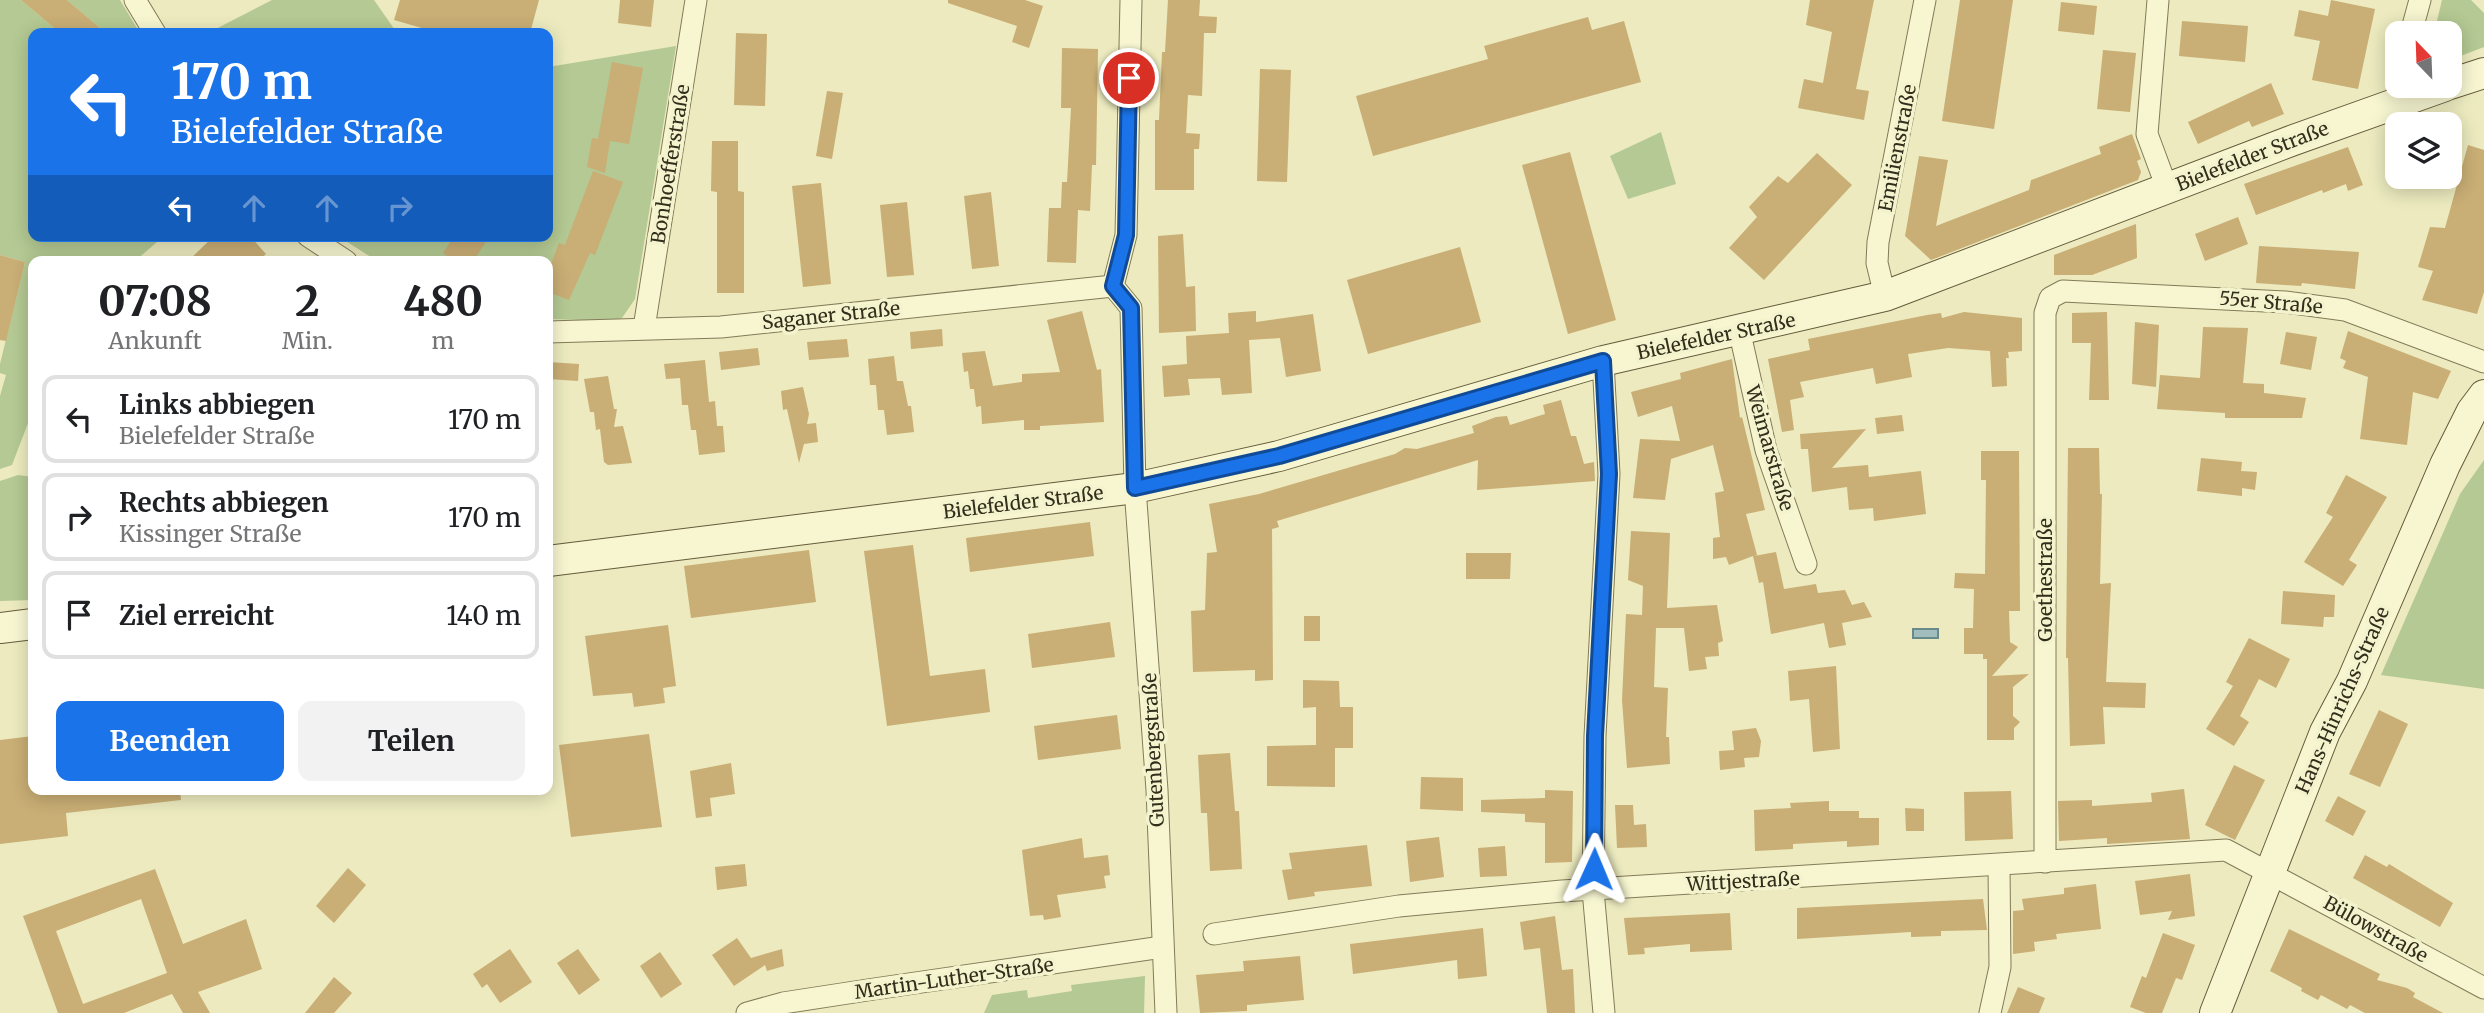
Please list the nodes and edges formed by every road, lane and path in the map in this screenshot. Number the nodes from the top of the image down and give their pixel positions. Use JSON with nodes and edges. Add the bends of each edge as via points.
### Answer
{"nodes":[{"id":1,"x":135,"y":0,"type":"edge"},
{"id":2,"x":696,"y":0,"type":"edge"},
{"id":3,"x":1131,"y":0,"type":"edge"},
{"id":4,"x":1925,"y":0,"type":"edge"},
{"id":5,"x":2158,"y":0,"type":"edge"},
{"id":6,"x":2420,"y":0,"type":"edge"},
{"id":7,"x":2414,"y":21,"type":"edge"},
{"id":8,"x":152,"y":28,"type":"edge"},
{"id":9,"x":2484,"y":74,"type":"edge"},
{"id":10,"x":2462,"y":81,"type":"edge"},
{"id":11,"x":2387,"y":98,"type":"edge"},
{"id":12,"x":2167,"y":188,"type":"junction"},
{"id":13,"x":317,"y":242,"type":"edge"},
{"id":14,"x":338,"y":256,"type":"edge"},
{"id":15,"x":1113,"y":286,"type":"junction"},
{"id":16,"x":1885,"y":296,"type":"junction"},
{"id":17,"x":2050,"y":298,"type":"joint"},
{"id":18,"x":644,"y":328,"type":"junction"},
{"id":19,"x":1739,"y":329,"type":"junction"},
{"id":20,"x":553,"y":332,"type":"edge"},
{"id":21,"x":1603,"y":361,"type":"junction"},
{"id":22,"x":2484,"y":362,"type":"edge"},
{"id":23,"x":2484,"y":394,"type":"edge"},
{"id":24,"x":1135,"y":488,"type":"junction"},
{"id":25,"x":553,"y":560,"type":"edge"},
{"id":26,"x":1806,"y":564,"type":"dead end"},
{"id":27,"x":28,"y":625,"type":"edge"},
{"id":28,"x":0,"y":628,"type":"edge"},
{"id":29,"x":2045,"y":862,"type":"junction"},
{"id":30,"x":1999,"y":866,"type":"junction"},
{"id":31,"x":2269,"y":871,"type":"junction"},
{"id":32,"x":1593,"y":890,"type":"junction"},
{"id":33,"x":1214,"y":934,"type":"dead end"},
{"id":34,"x":1163,"y":947,"type":"junction"},
{"id":35,"x":2484,"y":988,"type":"edge"},
{"id":36,"x":747,"y":1013,"type":"edge"},
{"id":37,"x":1166,"y":1013,"type":"edge"},
{"id":38,"x":1604,"y":1013,"type":"edge"},
{"id":39,"x":1990,"y":1013,"type":"edge"},
{"id":40,"x":2215,"y":1013,"type":"edge"}],
"edges":[{"from":1,"to":8,"type":"street"},
{"from":2,"to":18,"type":"street","name":"Bonhoefferstraße"},
{"from":3,"to":15,"type":"street","via":[[1126,235]]},
{"from":4,"to":16,"type":"street","name":"Emilienstraße","via":[[1878,242],[1877,263]]},
{"from":5,"to":12,"type":"street","via":[[2147,134]]},
{"from":6,"to":7,"type":"street"},
{"from":9,"to":10,"type":"main road","name":"Bielefelder Straße"},
{"from":11,"to":12,"type":"main road","name":"Bielefelder Straße"},
{"from":12,"to":16,"type":"main road","name":"Bielefelder Straße"},
{"from":13,"to":14,"type":"street"},
{"from":15,"to":18,"type":"street","name":"Saganer Straße","via":[[720,327]]},
{"from":15,"to":24,"type":"street","name":"Gutenbergstraße","via":[[1131,308]]},
{"from":16,"to":19,"type":"main road","name":"Bielefelder Straße"},
{"from":17,"to":22,"type":"street","name":"55er Straße","via":[[2063,291],[2307,304],[2365,316]]},
{"from":17,"to":29,"type":"street","name":"Goethestraße","via":[[2045,313]]},
{"from":18,"to":20,"type":"street","name":"Saganer Straße"},
{"from":19,"to":21,"type":"main road","name":"Bielefelder Straße"},
{"from":19,"to":26,"type":"street","name":"Weimarstraße","via":[[1766,450]]},
{"from":21,"to":24,"type":"main road","name":"Bielefelder Straße","via":[[1279,456]]},
{"from":21,"to":32,"type":"street","via":[[1609,474],[1595,736]]},
{"from":23,"to":31,"type":"main road","name":"Hans-Hinrichs-Straße","via":[[2445,466],[2352,681],[2325,732]]},
{"from":24,"to":25,"type":"main road","name":"Bielefelder Straße"},
{"from":24,"to":34,"type":"street","name":"Gutenbergstraße","via":[[1157,790]]},
{"from":27,"to":28,"type":"main road"},
{"from":29,"to":30,"type":"street","name":"Wittjestraße"},
{"from":29,"to":31,"type":"street","name":"Wittjestraße","via":[[2226,850]]},
{"from":30,"to":32,"type":"street","name":"Wittjestraße"},
{"from":30,"to":39,"type":"street","via":[[2000,967]]},
{"from":31,"to":35,"type":"street","name":"Bülowstraße"},
{"from":31,"to":40,"type":"main road","name":"Hans-Hinrichs-Straße"},
{"from":32,"to":33,"type":"street","name":"Wittjestraße","via":[[1399,906]]},
{"from":32,"to":38,"type":"street"},
{"from":34,"to":36,"type":"street","name":"Martin-Luther-Straße","via":[[783,1003]]},
{"from":34,"to":37,"type":"street","name":"Gutenbergstraße"}]}
